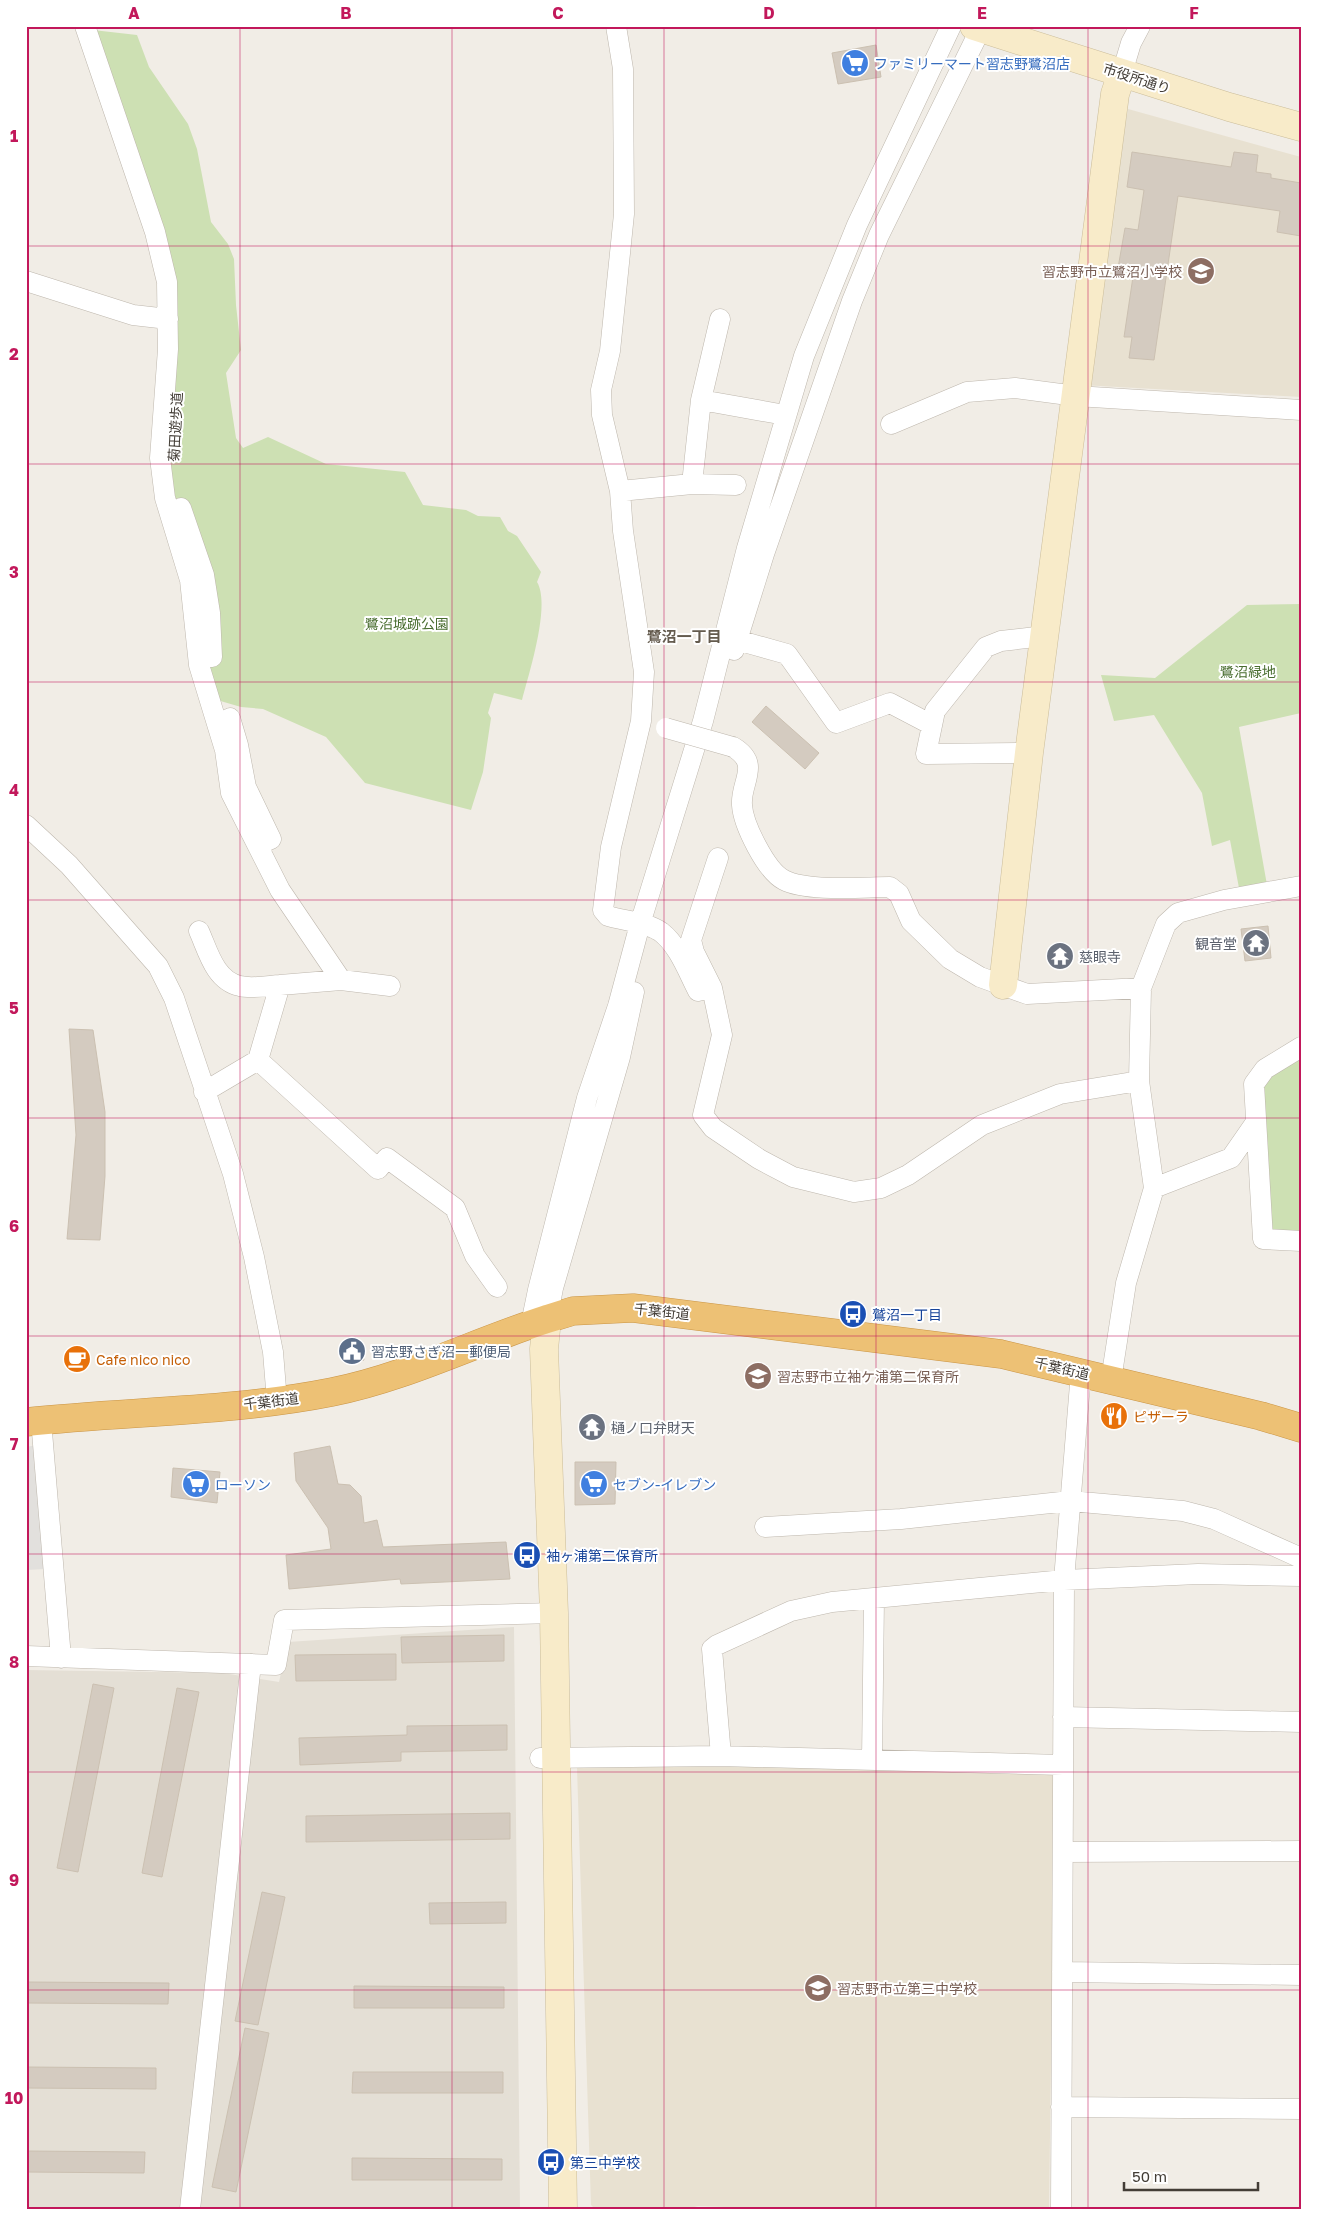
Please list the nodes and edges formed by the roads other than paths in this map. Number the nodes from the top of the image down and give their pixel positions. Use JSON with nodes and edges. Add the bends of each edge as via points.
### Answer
{"nodes":[{"id":1,"x":85,"y":26,"type":"edge"},
{"id":2,"x":99,"y":26,"type":"edge"},
{"id":3,"x":616,"y":26,"type":"edge"},
{"id":4,"x":951,"y":26,"type":"edge"},
{"id":5,"x":1140,"y":26,"type":"edge"},
{"id":6,"x":978,"y":27,"type":"edge"},
{"id":7,"x":1122,"y":73,"type":"junction"},
{"id":8,"x":1301,"y":126,"type":"edge"},
{"id":9,"x":26,"y":281,"type":"edge"},
{"id":10,"x":168,"y":319,"type":"junction"},
{"id":11,"x":720,"y":319,"type":"dead end"},
{"id":12,"x":1076,"y":396,"type":"junction"},
{"id":13,"x":702,"y":400,"type":"junction"},
{"id":14,"x":1301,"y":410,"type":"edge"},
{"id":15,"x":785,"y":415,"type":"junction"},
{"id":16,"x":891,"y":424,"type":"dead end"},
{"id":17,"x":692,"y":484,"type":"junction"},
{"id":18,"x":736,"y":485,"type":"dead end"},
{"id":19,"x":620,"y":490,"type":"junction"},
{"id":20,"x":1045,"y":636,"type":"junction"},
{"id":21,"x":737,"y":640,"type":"junction"},
{"id":22,"x":641,"y":721,"type":"junction"},
{"id":23,"x":932,"y":725,"type":"junction"},
{"id":24,"x":1029,"y":753,"type":"junction"},
{"id":25,"x":26,"y":825,"type":"edge"},
{"id":26,"x":258,"y":845,"type":"junction"},
{"id":27,"x":718,"y":858,"type":"dead end"},
{"id":28,"x":1301,"y":886,"type":"edge"},
{"id":29,"x":645,"y":925,"type":"junction"},
{"id":30,"x":199,"y":931,"type":"dead end"},
{"id":31,"x":341,"y":980,"type":"junction"},
{"id":32,"x":280,"y":985,"type":"junction"},
{"id":33,"x":1003,"y":985,"type":"junction"},
{"id":34,"x":390,"y":986,"type":"dead end"},
{"id":35,"x":712,"y":988,"type":"junction"},
{"id":36,"x":1141,"y":988,"type":"junction"},
{"id":37,"x":1301,"y":1047,"type":"edge"},
{"id":38,"x":258,"y":1060,"type":"junction"},
{"id":39,"x":1139,"y":1081,"type":"junction"},
{"id":40,"x":204,"y":1092,"type":"junction"},
{"id":41,"x":1256,"y":1122,"type":"junction"},
{"id":42,"x":1154,"y":1188,"type":"junction"},
{"id":43,"x":1301,"y":1241,"type":"edge"},
{"id":44,"x":497,"y":1287,"type":"dead end"},
{"id":45,"x":539,"y":1321,"type":"junction"},
{"id":46,"x":1081,"y":1372,"type":"junction"},
{"id":47,"x":1112,"y":1380,"type":"junction"},
{"id":48,"x":277,"y":1401,"type":"junction"},
{"id":49,"x":33,"y":1421,"type":"edge"},
{"id":50,"x":1301,"y":1428,"type":"edge"},
{"id":51,"x":1070,"y":1501,"type":"junction"},
{"id":52,"x":765,"y":1527,"type":"dead end"},
{"id":53,"x":1301,"y":1558,"type":"edge"},
{"id":54,"x":1301,"y":1576,"type":"edge"},
{"id":55,"x":1064,"y":1580,"type":"junction"},
{"id":56,"x":874,"y":1598,"type":"junction"},
{"id":57,"x":546,"y":1613,"type":"junction"},
{"id":58,"x":26,"y":1656,"type":"edge"},
{"id":59,"x":61,"y":1658,"type":"junction"},
{"id":60,"x":251,"y":1664,"type":"junction"},
{"id":61,"x":1063,"y":1717,"type":"junction"},
{"id":62,"x":1301,"y":1722,"type":"edge"},
{"id":63,"x":721,"y":1756,"type":"junction"},
{"id":64,"x":548,"y":1758,"type":"junction"},
{"id":65,"x":872,"y":1760,"type":"junction"},
{"id":66,"x":1063,"y":1765,"type":"junction"},
{"id":67,"x":1301,"y":1851,"type":"edge"},
{"id":68,"x":1063,"y":1852,"type":"junction"},
{"id":69,"x":1062,"y":1972,"type":"junction"},
{"id":70,"x":1301,"y":1975,"type":"edge"},
{"id":71,"x":1061,"y":2107,"type":"junction"},
{"id":72,"x":1301,"y":2109,"type":"edge"},
{"id":73,"x":190,"y":2209,"type":"edge"},
{"id":74,"x":547,"y":2209,"type":"edge"},
{"id":75,"x":563,"y":2209,"type":"edge"},
{"id":76,"x":1061,"y":2209,"type":"edge"}],
"edges":[{"from":1,"to":10,"type":"street","via":[[155,232],[167,282]]},
{"from":2,"to":26,"type":"street","name":"菊田遊歩道","via":[[167,229],[179,281],[180,349],[170,458],[176,492],[204,575],[213,664],[238,745],[246,787],[272,839]]},
{"from":3,"to":19,"type":"street","via":[[622,69],[624,214],[610,351],[601,398]]},
{"from":4,"to":15,"type":"street","via":[[853,235],[804,356]]},
{"from":5,"to":7,"type":"street","via":[[1130,43]]},
{"from":6,"to":7,"type":"street","name":"市役所通り"},
{"from":6,"to":21,"type":"street","via":[[879,235],[852,301]]},
{"from":7,"to":8,"type":"street","name":"市役所通り"},
{"from":7,"to":12,"type":"street","via":[[1115,94]]},
{"from":9,"to":10,"type":"street","via":[[133,314]]},
{"from":10,"to":26,"type":"street","via":[[160,458],[165,498],[190,580],[199,665],[225,750],[231,792]]},
{"from":11,"to":13,"type":"street"},
{"from":12,"to":14,"type":"street"},
{"from":12,"to":16,"type":"street","via":[[1015,388],[967,392]]},
{"from":12,"to":20,"type":"street"},
{"from":13,"to":15,"type":"street"},
{"from":13,"to":17,"type":"street"},
{"from":15,"to":29,"type":"street"},
{"from":17,"to":18,"type":"street"},
{"from":17,"to":19,"type":"street"},
{"from":19,"to":22,"type":"street","via":[[644,672]]},
{"from":20,"to":23,"type":"street","via":[[1001,641],[986,647],[935,711]]},
{"from":20,"to":24,"type":"street"},
{"from":21,"to":23,"type":"street","via":[[787,654],[836,723],[890,703]]},
{"from":21,"to":29,"type":"street"},
{"from":22,"to":29,"type":"street","via":[[611,847],[604,910],[608,916]]},
{"from":22,"to":33,"type":"street","bridge":true,"via":[[733,747],[742,753],[749,775],[742,806],[760,851],[774,872],[784,880],[804,886],[890,887],[899,894],[911,921],[950,959],[980,977]]},
{"from":23,"to":24,"type":"street","via":[[926,754]]},
{"from":24,"to":33,"type":"street"},
{"from":25,"to":40,"type":"street","via":[[69,865],[158,966],[174,998]]},
{"from":26,"to":31,"type":"street","via":[[280,890]]},
{"from":27,"to":35,"type":"street","via":[[691,940]]},
{"from":28,"to":36,"type":"street","via":[[1224,900],[1178,913],[1166,924]]},
{"from":29,"to":35,"type":"street","via":[[661,932],[677,950],[698,991]]},
{"from":29,"to":45,"type":"street","via":[[587,1098],[538,1290]]},
{"from":30,"to":32,"type":"street","via":[[220,976],[227,981],[240,986]]},
{"from":31,"to":32,"type":"street"},
{"from":31,"to":34,"type":"street"},
{"from":32,"to":38,"type":"street"},
{"from":33,"to":36,"type":"street","via":[[1027,994]]},
{"from":35,"to":39,"type":"street","via":[[722,1035],[703,1115],[712,1128],[759,1159],[805,1182],[854,1192],[881,1188],[908,1175],[982,1125],[1060,1094]]},
{"from":36,"to":39,"type":"street"},
{"from":37,"to":41,"type":"street","via":[[1265,1069],[1254,1084]]},
{"from":38,"to":40,"type":"street"},
{"from":38,"to":44,"type":"street","via":[[378,1169],[387,1158],[455,1208],[476,1256]]},
{"from":39,"to":42,"type":"street"},
{"from":40,"to":48,"type":"street","via":[[233,1174],[254,1257],[273,1352]]},
{"from":41,"to":42,"type":"street","via":[[1232,1158]]},
{"from":41,"to":43,"type":"street","via":[[1263,1239]]},
{"from":42,"to":47,"type":"street","via":[[1126,1283]]},
{"from":45,"to":46,"type":"highway","name":"千葉街道","via":[[573,1311],[633,1308],[1001,1354]]},
{"from":45,"to":48,"type":"highway","name":"千葉街道","via":[[373,1382]]},
{"from":45,"to":57,"type":"street","via":[[528,1355]]},
{"from":46,"to":47,"type":"highway","name":"千葉街道"},
{"from":46,"to":51,"type":"street"},
{"from":47,"to":50,"type":"highway","name":"千葉街道"},
{"from":48,"to":49,"type":"highway","name":"千葉街道"},
{"from":49,"to":59,"type":"street"},
{"from":51,"to":52,"type":"street","via":[[901,1519]]},
{"from":51,"to":53,"type":"street","via":[[1183,1511],[1214,1519]]},
{"from":51,"to":55,"type":"street"},
{"from":54,"to":55,"type":"street","via":[[1198,1574]]},
{"from":55,"to":56,"type":"street"},
{"from":55,"to":61,"type":"street"},
{"from":56,"to":63,"type":"street","via":[[832,1602],[791,1611],[712,1650]]},
{"from":56,"to":65,"type":"street"},
{"from":57,"to":60,"type":"street","via":[[284,1620],[276,1665]]},
{"from":57,"to":64,"type":"street"},
{"from":58,"to":59,"type":"street"},
{"from":59,"to":60,"type":"street"},
{"from":60,"to":73,"type":"street"},
{"from":61,"to":62,"type":"street"},
{"from":61,"to":66,"type":"street"},
{"from":63,"to":64,"type":"street"},
{"from":63,"to":65,"type":"street"},
{"from":64,"to":74,"type":"street"},
{"from":64,"to":75,"type":"street"},
{"from":65,"to":66,"type":"street"},
{"from":66,"to":68,"type":"street"},
{"from":67,"to":68,"type":"street"},
{"from":68,"to":69,"type":"street"},
{"from":69,"to":70,"type":"street"},
{"from":69,"to":71,"type":"street"},
{"from":71,"to":72,"type":"street"},
{"from":71,"to":76,"type":"street"}]}
